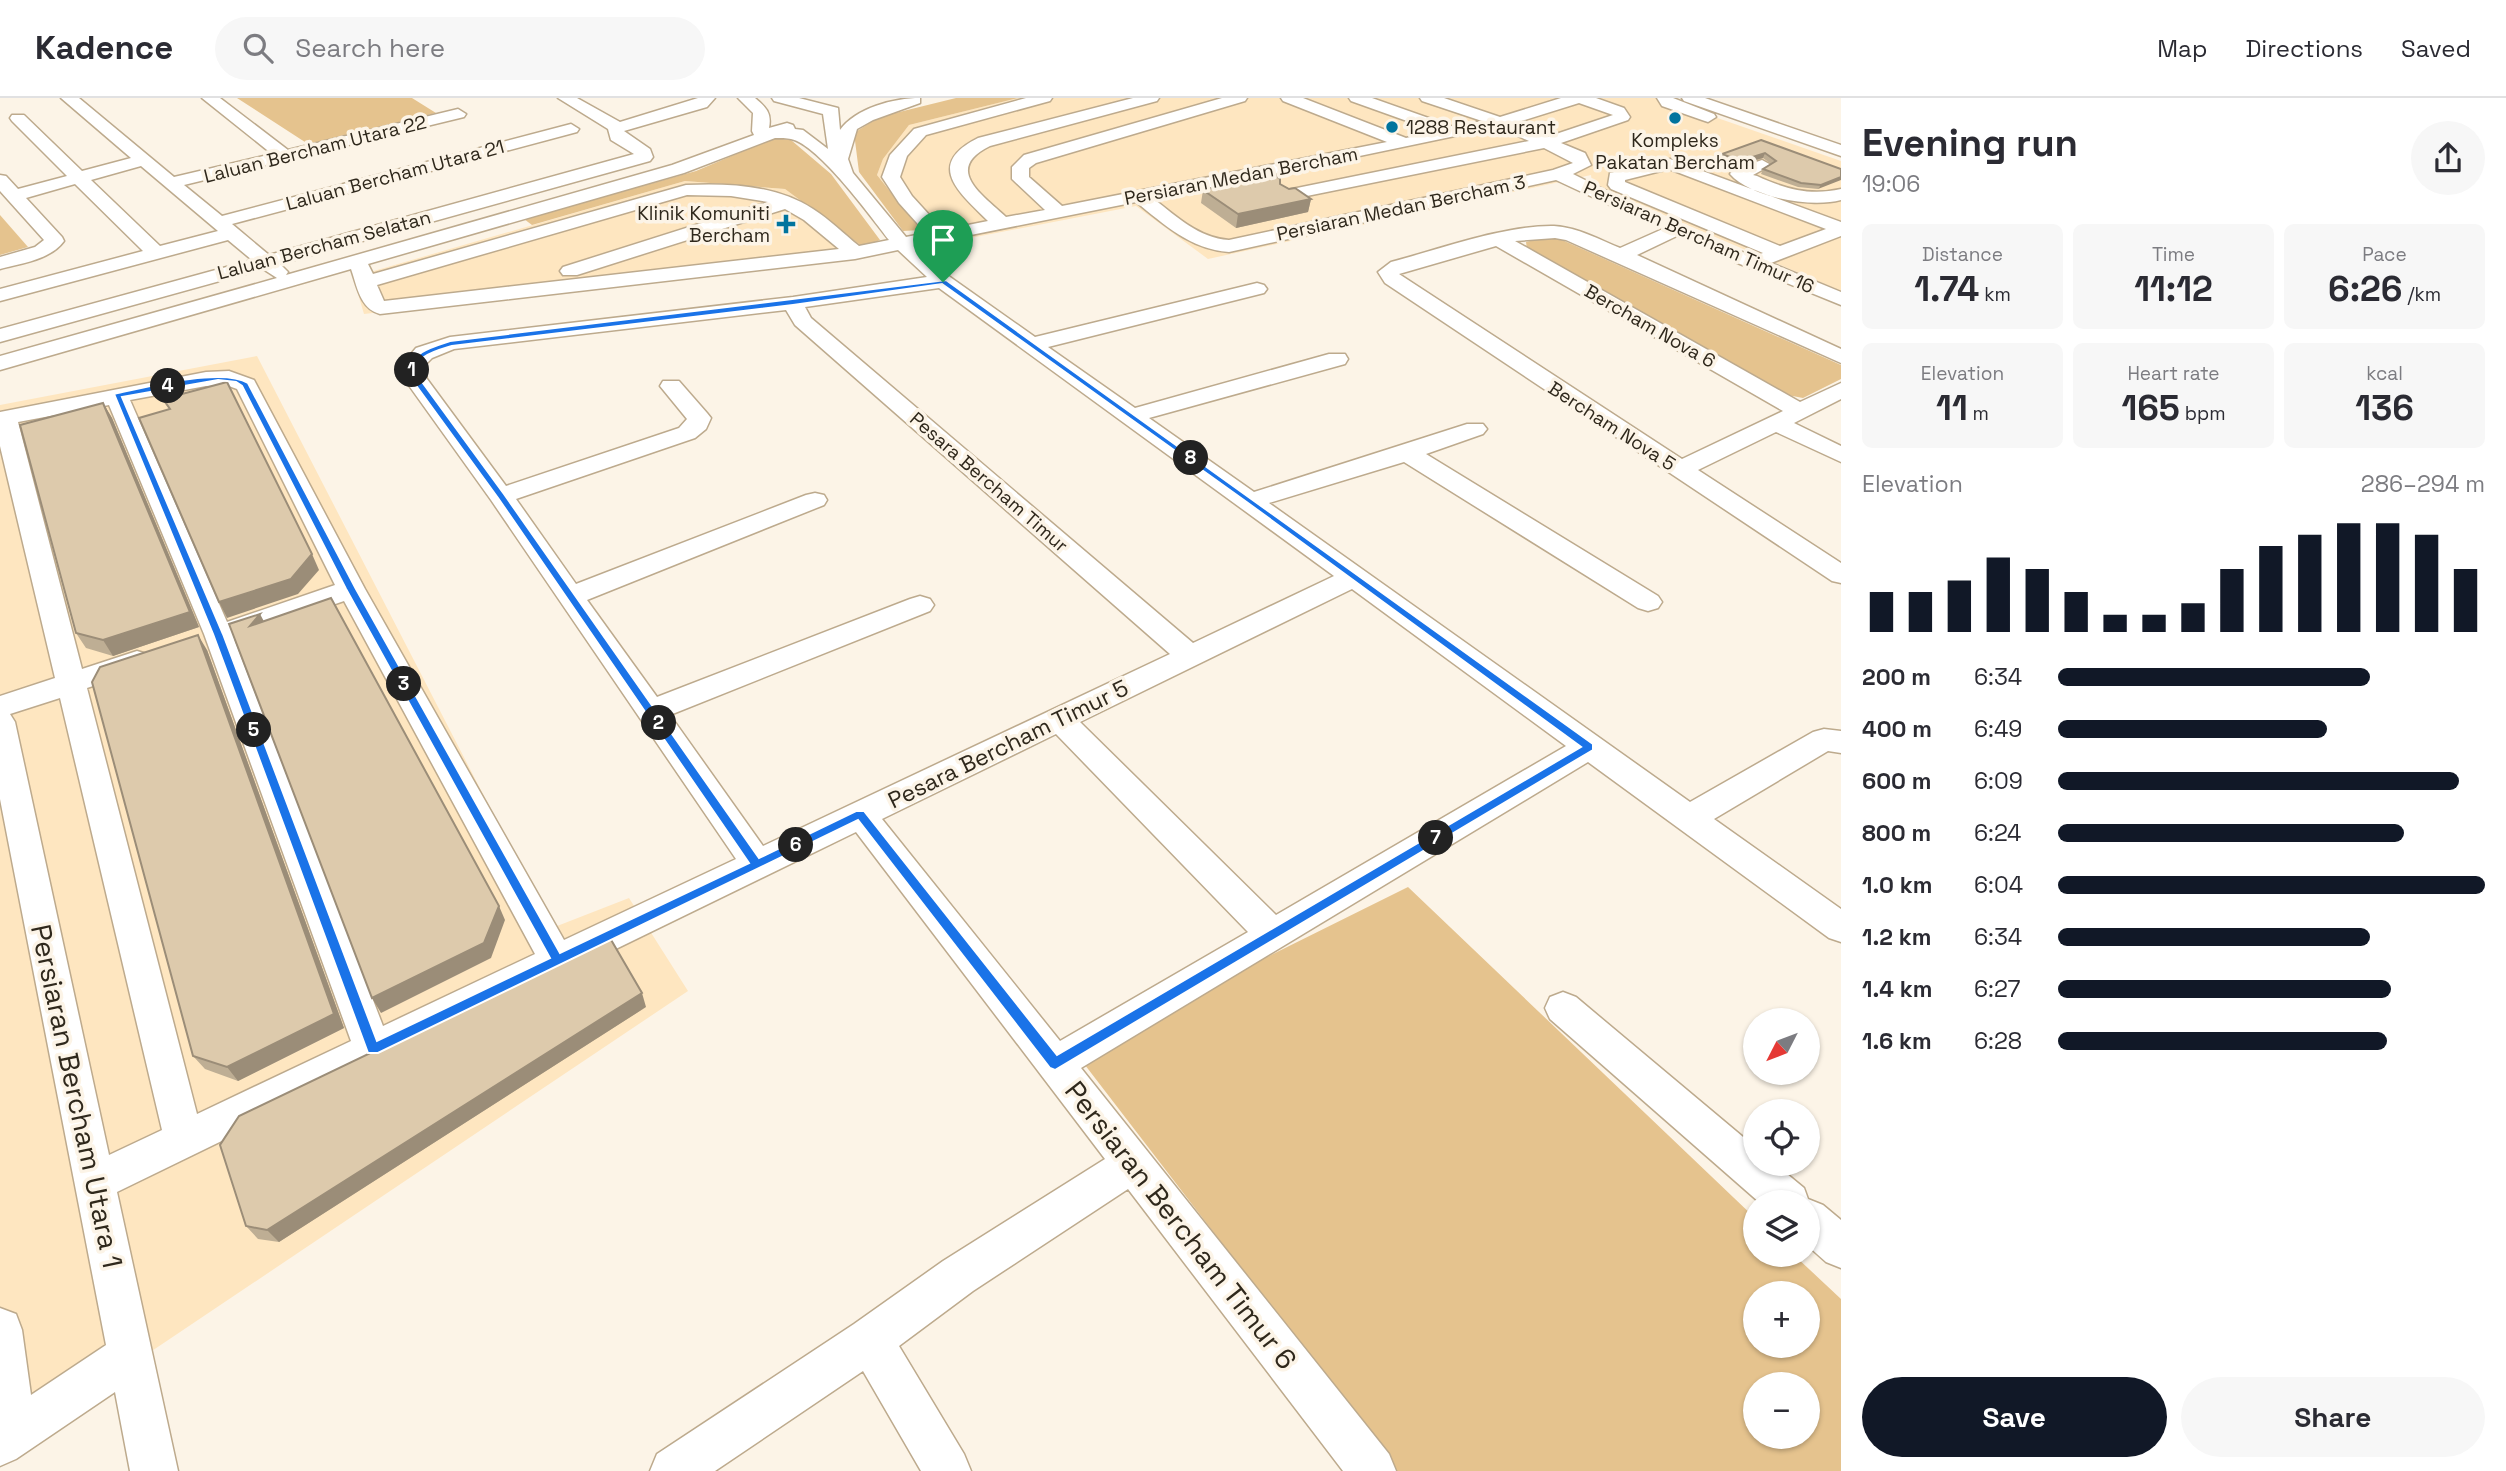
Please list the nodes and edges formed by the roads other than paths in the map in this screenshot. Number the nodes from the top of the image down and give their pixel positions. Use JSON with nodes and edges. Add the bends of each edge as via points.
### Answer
{"nodes":[{"id":1,"x":210,"y":98,"type":"edge"},
{"id":2,"x":566,"y":98,"type":"edge"},
{"id":3,"x":707,"y":98,"type":"edge"},
{"id":4,"x":746,"y":98,"type":"edge"},
{"id":5,"x":761,"y":98,"type":"edge"},
{"id":6,"x":881,"y":98,"type":"edge"},
{"id":7,"x":1044,"y":98,"type":"edge"},
{"id":8,"x":1096,"y":98,"type":"edge"},
{"id":9,"x":1151,"y":98,"type":"edge"},
{"id":10,"x":1239,"y":98,"type":"edge"},
{"id":11,"x":1289,"y":98,"type":"edge"},
{"id":12,"x":1357,"y":98,"type":"edge"},
{"id":13,"x":1428,"y":98,"type":"edge"},
{"id":14,"x":1576,"y":98,"type":"edge"},
{"id":15,"x":1665,"y":98,"type":"edge"},
{"id":16,"x":1690,"y":98,"type":"edge"},
{"id":17,"x":841,"y":99,"type":"edge"},
{"id":18,"x":871,"y":99,"type":"edge"},
{"id":19,"x":913,"y":99,"type":"edge"},
{"id":20,"x":73,"y":101,"type":"edge"},
{"id":21,"x":1514,"y":102,"type":"dead end"},
{"id":22,"x":441,"y":103,"type":"dead end"},
{"id":23,"x":815,"y":103,"type":"edge"},
{"id":24,"x":1119,"y":108,"type":"junction"},
{"id":25,"x":1539,"y":111,"type":"junction"},
{"id":26,"x":792,"y":115,"type":"edge"},
{"id":27,"x":831,"y":118,"type":"junction"},
{"id":28,"x":9,"y":120,"type":"edge"},
{"id":29,"x":469,"y":122,"type":"junction"},
{"id":30,"x":1500,"y":122,"type":"junction"},
{"id":31,"x":1154,"y":124,"type":"junction"},
{"id":32,"x":938,"y":125,"type":"junction"},
{"id":33,"x":1766,"y":125,"type":"junction"},
{"id":34,"x":618,"y":128,"type":"junction"},
{"id":35,"x":571,"y":129,"type":"dead end"},
{"id":36,"x":764,"y":132,"type":"junction"},
{"id":37,"x":1452,"y":132,"type":"junction"},
{"id":38,"x":1824,"y":134,"type":"junction"},
{"id":39,"x":984,"y":142,"type":"junction"},
{"id":40,"x":1548,"y":142,"type":"junction"},
{"id":41,"x":1405,"y":143,"type":"junction"},
{"id":42,"x":504,"y":146,"type":"junction"},
{"id":43,"x":1841,"y":151,"type":"edge"},
{"id":44,"x":286,"y":156,"type":"junction"},
{"id":45,"x":1030,"y":159,"type":"junction"},
{"id":46,"x":144,"y":160,"type":"junction"},
{"id":47,"x":1762,"y":165,"type":"dead end"},
{"id":48,"x":840,"y":166,"type":"junction"},
{"id":49,"x":1841,"y":168,"type":"edge"},
{"id":50,"x":1252,"y":172,"type":"junction"},
{"id":51,"x":1558,"y":174,"type":"junction"},
{"id":52,"x":78,"y":178,"type":"junction"},
{"id":53,"x":0,"y":180,"type":"edge"},
{"id":54,"x":172,"y":183,"type":"junction"},
{"id":55,"x":1841,"y":194,"type":"edge"},
{"id":56,"x":15,"y":195,"type":"junction"},
{"id":57,"x":1287,"y":195,"type":"junction"},
{"id":58,"x":1139,"y":196,"type":"junction"},
{"id":59,"x":786,"y":203,"type":"junction"},
{"id":60,"x":1058,"y":212,"type":"junction"},
{"id":61,"x":507,"y":218,"type":"junction"},
{"id":62,"x":1649,"y":219,"type":"junction"},
{"id":63,"x":1329,"y":223,"type":"junction"},
{"id":64,"x":718,"y":224,"type":"junction"},
{"id":65,"x":1002,"y":224,"type":"junction"},
{"id":66,"x":225,"y":228,"type":"junction"},
{"id":67,"x":1841,"y":229,"type":"edge"},
{"id":68,"x":1674,"y":230,"type":"junction"},
{"id":69,"x":938,"y":235,"type":"junction"},
{"id":70,"x":529,"y":236,"type":"junction"},
{"id":71,"x":1697,"y":239,"type":"dead end"},
{"id":72,"x":1816,"y":240,"type":"junction"},
{"id":73,"x":1500,"y":241,"type":"junction"},
{"id":74,"x":1615,"y":242,"type":"junction"},
{"id":75,"x":902,"y":244,"type":"junction"},
{"id":76,"x":1720,"y":248,"type":"dead end"},
{"id":77,"x":1841,"y":250,"type":"edge"},
{"id":78,"x":156,"y":253,"type":"junction"},
{"id":79,"x":855,"y":253,"type":"junction"},
{"id":80,"x":1780,"y":253,"type":"junction"},
{"id":81,"x":357,"y":260,"type":"junction"},
{"id":82,"x":265,"y":261,"type":"junction"},
{"id":83,"x":559,"y":262,"type":"junction"},
{"id":84,"x":1753,"y":262,"type":"junction"},
{"id":85,"x":0,"y":263,"type":"edge"},
{"id":86,"x":765,"y":264,"type":"junction"},
{"id":87,"x":287,"y":279,"type":"junction"},
{"id":88,"x":367,"y":282,"type":"junction"},
{"id":89,"x":943,"y":282,"type":"junction"},
{"id":90,"x":587,"y":286,"type":"junction"},
{"id":91,"x":1257,"y":289,"type":"dead end"},
{"id":92,"x":0,"y":295,"type":"edge"},
{"id":93,"x":1841,"y":299,"type":"edge"},
{"id":94,"x":793,"y":303,"type":"junction"},
{"id":95,"x":0,"y":336,"type":"edge"},
{"id":96,"x":1033,"y":344,"type":"junction"},
{"id":97,"x":4,"y":355,"type":"edge"},
{"id":98,"x":1841,"y":357,"type":"edge"},
{"id":99,"x":1337,"y":359,"type":"dead end"},
{"id":100,"x":671,"y":386,"type":"dead end"},
{"id":101,"x":1841,"y":390,"type":"edge"},
{"id":102,"x":117,"y":396,"type":"junction"},
{"id":103,"x":1800,"y":411,"type":"junction"},
{"id":104,"x":1131,"y":416,"type":"junction"},
{"id":105,"x":3,"y":418,"type":"edge"},
{"id":106,"x":1775,"y":423,"type":"junction"},
{"id":107,"x":1475,"y":429,"type":"dead end"},
{"id":108,"x":1407,"y":453,"type":"junction"},
{"id":109,"x":1841,"y":455,"type":"edge"},
{"id":110,"x":1676,"y":468,"type":"junction"},
{"id":111,"x":501,"y":496,"type":"junction"},
{"id":112,"x":815,"y":500,"type":"dead end"},
{"id":113,"x":1251,"y":501,"type":"junction"},
{"id":114,"x":1841,"y":575,"type":"edge"},
{"id":115,"x":1353,"y":578,"type":"junction"},
{"id":116,"x":351,"y":589,"type":"junction"},
{"id":117,"x":571,"y":596,"type":"junction"},
{"id":118,"x":1648,"y":602,"type":"dead end"},
{"id":119,"x":920,"y":605,"type":"dead end"},
{"id":120,"x":206,"y":638,"type":"junction"},
{"id":121,"x":156,"y":655,"type":"edge"},
{"id":122,"x":1190,"y":656,"type":"junction"},
{"id":123,"x":71,"y":683,"type":"junction"},
{"id":124,"x":0,"y":708,"type":"edge"},
{"id":125,"x":651,"y":711,"type":"junction"},
{"id":126,"x":1059,"y":719,"type":"junction"},
{"id":127,"x":2,"y":738,"type":"edge"},
{"id":128,"x":1841,"y":742,"type":"edge"},
{"id":129,"x":1589,"y":747,"type":"junction"},
{"id":130,"x":860,"y":814,"type":"junction"},
{"id":131,"x":1689,"y":818,"type":"junction"},
{"id":132,"x":757,"y":864,"type":"junction"},
{"id":133,"x":1841,"y":928,"type":"edge"},
{"id":134,"x":1273,"y":935,"type":"junction"},
{"id":135,"x":557,"y":960,"type":"junction"},
{"id":136,"x":1563,"y":1008,"type":"dead end"},
{"id":137,"x":373,"y":1049,"type":"junction"},
{"id":138,"x":1055,"y":1063,"type":"junction"},
{"id":139,"x":184,"y":1139,"type":"junction"},
{"id":140,"x":1132,"y":1164,"type":"junction"},
{"id":141,"x":94,"y":1183,"type":"junction"},
{"id":142,"x":1775,"y":1190,"type":"edge"},
{"id":143,"x":1820,"y":1229,"type":"edge"},
{"id":144,"x":1841,"y":1247,"type":"edge"},
{"id":145,"x":0,"y":1330,"type":"edge"},
{"id":146,"x":870,"y":1340,"type":"junction"},
{"id":147,"x":130,"y":1355,"type":"junction"},
{"id":148,"x":6,"y":1439,"type":"edge"},
{"id":149,"x":154,"y":1471,"type":"edge"},
{"id":150,"x":674,"y":1471,"type":"edge"},
{"id":151,"x":947,"y":1471,"type":"edge"},
{"id":152,"x":1372,"y":1471,"type":"edge"}],
"edges":[{"from":1,"to":44,"type":"street"},
{"from":2,"to":34,"type":"street"},
{"from":3,"to":34,"type":"street","via":[[701,104]]},
{"from":4,"to":36,"type":"street","via":[[764,118]]},
{"from":5,"to":26,"type":"street"},
{"from":6,"to":18,"type":"street"},
{"from":7,"to":32,"type":"street"},
{"from":8,"to":24,"type":"street"},
{"from":9,"to":24,"type":"street"},
{"from":10,"to":31,"type":"street"},
{"from":11,"to":41,"type":"street"},
{"from":12,"to":37,"type":"street"},
{"from":13,"to":30,"type":"street","name":"Persiaran Medan Bercham 3"},
{"from":14,"to":25,"type":"street","name":"Persiaran Medan Bercham"},
{"from":14,"to":40,"type":"street","via":[[1618,111],[1622,117]]},
{"from":15,"to":33,"type":"street","via":[[1741,129]]},
{"from":16,"to":33,"type":"street"},
{"from":17,"to":23,"type":"street"},
{"from":19,"to":23,"type":"street"},
{"from":19,"to":27,"type":"street"},
{"from":19,"to":48,"type":"street","via":[[851,126]]},
{"from":20,"to":28,"type":"street"},
{"from":20,"to":46,"type":"street"},
{"from":21,"to":25,"type":"street"},
{"from":22,"to":29,"type":"street"},
{"from":23,"to":26,"type":"street","via":[[796,108]]},
{"from":23,"to":27,"type":"street","via":[[832,111]]},
{"from":24,"to":31,"type":"street"},
{"from":24,"to":39,"type":"street"},
{"from":25,"to":30,"type":"street","name":"Persiaran Medan Bercham"},
{"from":26,"to":27,"type":"street"},
{"from":26,"to":36,"type":"street"},
{"from":26,"to":48,"type":"street"},
{"from":27,"to":48,"type":"street"},
{"from":28,"to":52,"type":"street"},
{"from":29,"to":42,"type":"street"},
{"from":29,"to":44,"type":"street","name":"Laluan Bercham Utara 22"},
{"from":30,"to":37,"type":"street","name":"Persiaran Medan Bercham"},
{"from":30,"to":40,"type":"street","name":"Persiaran Medan Bercham 3"},
{"from":31,"to":45,"type":"street"},
{"from":32,"to":39,"type":"street"},
{"from":32,"to":69,"type":"street","via":[[910,141],[891,177]]},
{"from":33,"to":38,"type":"street"},
{"from":34,"to":82,"type":"street","name":"Laluan Bercham Selatan","via":[[617,136],[644,157]]},
{"from":35,"to":42,"type":"street","name":"Laluan Bercham Utara 21"},
{"from":36,"to":48,"type":"street","via":[[801,136]]},
{"from":36,"to":61,"type":"street","via":[[678,169]]},
{"from":37,"to":41,"type":"street","name":"Persiaran Medan Bercham"},
{"from":38,"to":43,"type":"street"},
{"from":38,"to":49,"type":"street","via":[[1797,152]]},
{"from":39,"to":45,"type":"street"},
{"from":39,"to":65,"type":"street","via":[[968,150],[958,170],[961,184]]},
{"from":40,"to":51,"type":"street","name":"Persiaran Medan Bercham 3","via":[[1583,161],[1580,167]]},
{"from":40,"to":57,"type":"street"},
{"from":41,"to":50,"type":"street","name":"Persiaran Medan Bercham"},
{"from":42,"to":66,"type":"street","name":"Laluan Bercham Utara 21"},
{"from":44,"to":54,"type":"street","name":"Laluan Bercham Utara 22"},
{"from":45,"to":60,"type":"street","via":[[1020,165],[1021,179]]},
{"from":46,"to":52,"type":"street"},
{"from":46,"to":54,"type":"street"},
{"from":47,"to":55,"type":"street","via":[[1739,174],[1797,197],[1826,199]]},
{"from":48,"to":75,"type":"street"},
{"from":50,"to":57,"type":"street"},
{"from":50,"to":58,"type":"street","name":"Persiaran Medan Bercham"},
{"from":51,"to":62,"type":"street","name":"Persiaran Bercham Timur 16"},
{"from":51,"to":63,"type":"street","name":"Persiaran Medan Bercham 3"},
{"from":52,"to":56,"type":"street"},
{"from":52,"to":78,"type":"street"},
{"from":53,"to":56,"type":"street"},
{"from":54,"to":66,"type":"street"},
{"from":56,"to":85,"type":"street","via":[[55,241],[42,251]]},
{"from":57,"to":63,"type":"street"},
{"from":58,"to":60,"type":"street","name":"Persiaran Medan Bercham"},
{"from":58,"to":63,"type":"street","name":"Persiaran Medan Bercham 3","via":[[1201,242],[1219,247]]},
{"from":59,"to":64,"type":"street"},
{"from":59,"to":70,"type":"street","via":[[761,195],[686,190]]},
{"from":59,"to":79,"type":"street"},
{"from":60,"to":65,"type":"street","name":"Persiaran Medan Bercham"},
{"from":61,"to":70,"type":"street"},
{"from":61,"to":81,"type":"street"},
{"from":62,"to":68,"type":"street","name":"Persiaran Bercham Timur 16"},
{"from":62,"to":74,"type":"street"},
{"from":64,"to":83,"type":"street"},
{"from":64,"to":86,"type":"street"},
{"from":65,"to":69,"type":"street","name":"Persiaran Medan Bercham"},
{"from":66,"to":78,"type":"street","name":"Laluan Bercham Utara 21"},
{"from":66,"to":82,"type":"street"},
{"from":67,"to":72,"type":"street"},
{"from":67,"to":80,"type":"street","via":[[1670,164],[1616,177],[1623,188]]},
{"from":68,"to":71,"type":"street","name":"Persiaran Bercham Timur 16"},
{"from":68,"to":74,"type":"street"},
{"from":69,"to":75,"type":"street","name":"Persiaran Medan Bercham"},
{"from":70,"to":83,"type":"street"},
{"from":70,"to":88,"type":"street"},
{"from":72,"to":77,"type":"street"},
{"from":72,"to":80,"type":"street"},
{"from":73,"to":74,"type":"street","via":[[1555,232]]},
{"from":73,"to":103,"type":"street","name":"Bercham Nova 6"},
{"from":73,"to":110,"type":"street","name":"Bercham Nova 5","via":[[1388,272],[1459,326]]},
{"from":74,"to":98,"type":"street"},
{"from":75,"to":79,"type":"street","name":"Persiaran Medan Bercham"},
{"from":75,"to":89,"type":"street"},
{"from":76,"to":84,"type":"street","name":"Persiaran Bercham Timur 16"},
{"from":78,"to":92,"type":"street","name":"Laluan Bercham Utara 21"},
{"from":79,"to":86,"type":"street","name":"Persiaran Medan Bercham"},
{"from":80,"to":84,"type":"street"},
{"from":81,"to":87,"type":"street"},
{"from":81,"to":88,"type":"street"},
{"from":82,"to":87,"type":"street"},
{"from":82,"to":95,"type":"street","name":"Laluan Bercham Selatan"},
{"from":83,"to":90,"type":"street"},
{"from":84,"to":93,"type":"street","name":"Persiaran Bercham Timur 16"},
{"from":86,"to":90,"type":"street","name":"Persiaran Medan Bercham"},
{"from":87,"to":97,"type":"street"},
{"from":88,"to":90,"type":"street","name":"Persiaran Medan Bercham","via":[[380,308]]},
{"from":89,"to":94,"type":"street"},
{"from":89,"to":96,"type":"street"},
{"from":91,"to":96,"type":"street"},
{"from":94,"to":111,"type":"street","via":[[464,342],[424,353],[412,366],[416,380]]},
{"from":94,"to":122,"type":"street","name":"Pesara Bercham Timur","via":[[802,321]]},
{"from":96,"to":104,"type":"street"},
{"from":99,"to":104,"type":"street"},
{"from":100,"to":111,"type":"street","via":[[699,418],[687,433]]},
{"from":101,"to":103,"type":"street"},
{"from":102,"to":105,"type":"street"},
{"from":102,"to":116,"type":"street","via":[[218,378],[246,385]]},
{"from":102,"to":120,"type":"street"},
{"from":103,"to":106,"type":"street"},
{"from":104,"to":113,"type":"street"},
{"from":105,"to":123,"type":"street"},
{"from":106,"to":109,"type":"street"},
{"from":106,"to":110,"type":"street"},
{"from":107,"to":108,"type":"street"},
{"from":108,"to":113,"type":"street"},
{"from":108,"to":118,"type":"street"},
{"from":110,"to":114,"type":"street","name":"Bercham Nova 5"},
{"from":111,"to":117,"type":"street"},
{"from":112,"to":117,"type":"street"},
{"from":113,"to":115,"type":"street"},
{"from":115,"to":122,"type":"street","name":"Pesara Bercham Timur 5"},
{"from":115,"to":129,"type":"street"},
{"from":116,"to":120,"type":"street"},
{"from":116,"to":135,"type":"street"},
{"from":117,"to":125,"type":"street"},
{"from":119,"to":125,"type":"street"},
{"from":120,"to":137,"type":"street"},
{"from":121,"to":123,"type":"street"},
{"from":122,"to":126,"type":"street","name":"Pesara Bercham Timur 5"},
{"from":123,"to":124,"type":"street"},
{"from":123,"to":139,"type":"street"},
{"from":125,"to":132,"type":"street"},
{"from":126,"to":130,"type":"street","name":"Pesara Bercham Timur 5"},
{"from":126,"to":134,"type":"street"},
{"from":127,"to":141,"type":"street","name":"Persiaran Bercham Utara 1"},
{"from":128,"to":131,"type":"street","via":[[1824,740]]},
{"from":129,"to":131,"type":"street"},
{"from":129,"to":134,"type":"street"},
{"from":130,"to":132,"type":"street","name":"Pesara Bercham Timur 5"},
{"from":130,"to":138,"type":"street","name":"Persiaran Bercham Timur 6"},
{"from":131,"to":133,"type":"street"},
{"from":132,"to":135,"type":"street","name":"Pesara Bercham Timur 5"},
{"from":134,"to":138,"type":"street"},
{"from":135,"to":137,"type":"street","name":"Pesara Bercham Timur 5"},
{"from":136,"to":142,"type":"street"},
{"from":137,"to":139,"type":"street","name":"Pesara Bercham Timur 5"},
{"from":138,"to":140,"type":"street","name":"Persiaran Bercham Timur 6"},
{"from":139,"to":141,"type":"street","name":"Pesara Bercham Timur 5"},
{"from":140,"to":146,"type":"street","via":[[958,1276]]},
{"from":140,"to":152,"type":"street","name":"Persiaran Bercham Timur 6"},
{"from":141,"to":147,"type":"street","name":"Persiaran Bercham Utara 1"},
{"from":143,"to":144,"type":"street"},
{"from":145,"to":148,"type":"street"},
{"from":146,"to":150,"type":"street"},
{"from":146,"to":151,"type":"street"},
{"from":147,"to":148,"type":"street"},
{"from":147,"to":149,"type":"street","name":"Persiaran Bercham Utara 1"}]}
